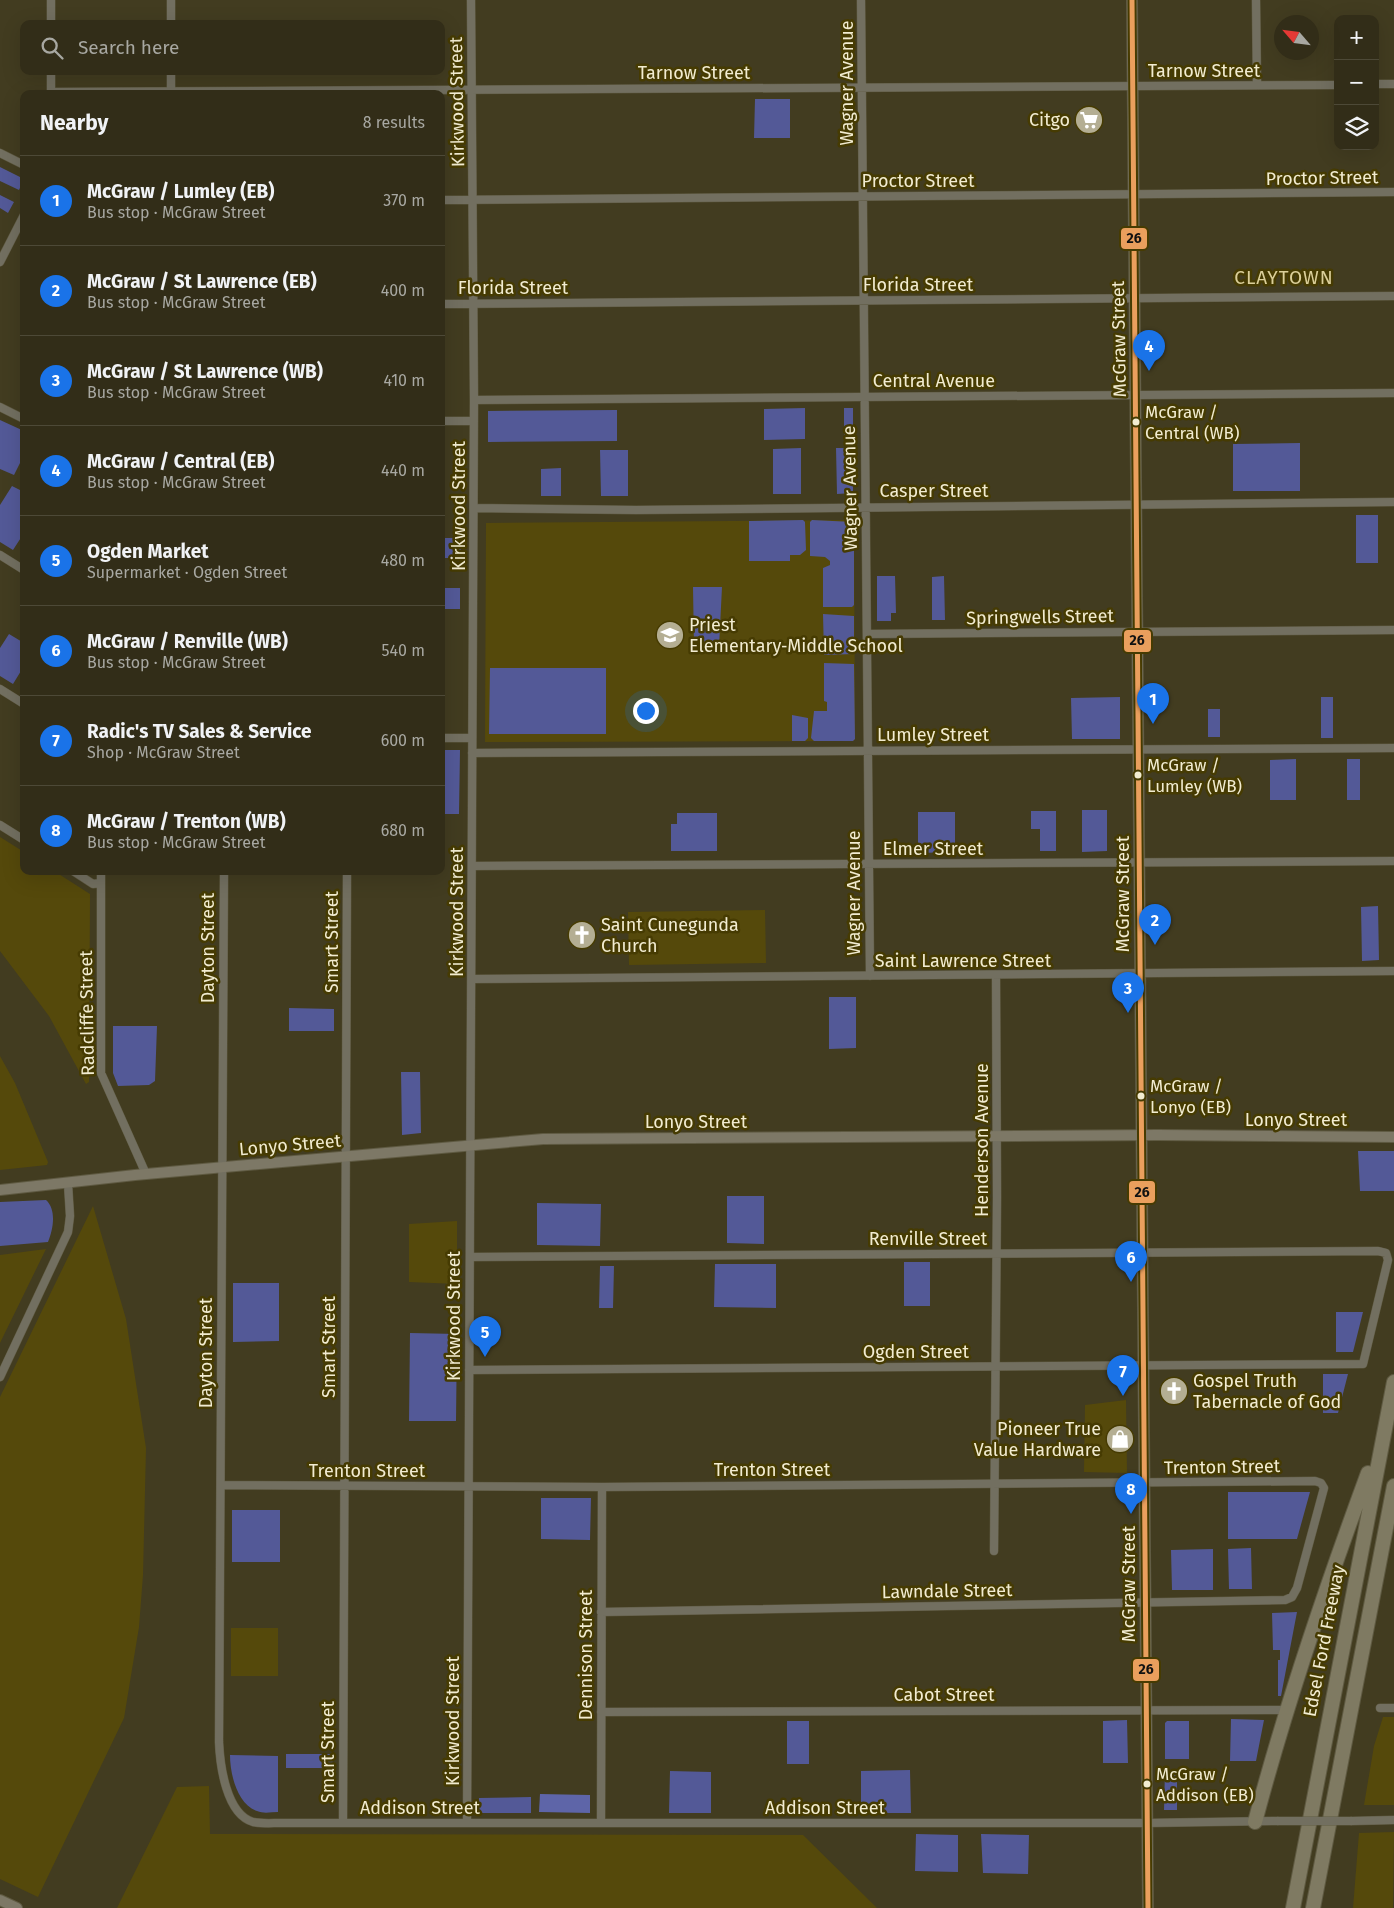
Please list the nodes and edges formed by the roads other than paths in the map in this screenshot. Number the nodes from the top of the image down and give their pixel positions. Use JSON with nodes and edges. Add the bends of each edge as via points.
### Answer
{"nodes":[{"id":1,"x":51,"y":0,"type":"edge"},
{"id":2,"x":171,"y":0,"type":"edge"},
{"id":3,"x":471,"y":0,"type":"edge"},
{"id":4,"x":861,"y":0,"type":"edge"},
{"id":5,"x":1132,"y":0,"type":"edge"},
{"id":6,"x":1256,"y":0,"type":"edge"},
{"id":7,"x":51,"y":20,"type":"edge"},
{"id":8,"x":171,"y":20,"type":"edge"},
{"id":9,"x":51,"y":75,"type":"edge"},
{"id":10,"x":171,"y":75,"type":"edge"},
{"id":11,"x":1379,"y":84,"type":"edge"},
{"id":12,"x":1394,"y":84,"type":"edge"},
{"id":13,"x":1257,"y":85,"type":"junction"},
{"id":14,"x":1334,"y":85,"type":"edge"},
{"id":15,"x":1133,"y":86,"type":"junction"},
{"id":16,"x":862,"y":87,"type":"junction"},
{"id":17,"x":51,"y":90,"type":"edge"},
{"id":18,"x":172,"y":90,"type":"edge"},
{"id":19,"x":445,"y":90,"type":"edge"},
{"id":20,"x":472,"y":90,"type":"junction"},
{"id":21,"x":0,"y":153,"type":"edge"},
{"id":22,"x":20,"y":163,"type":"edge"},
{"id":23,"x":1394,"y":192,"type":"edge"},
{"id":24,"x":1134,"y":195,"type":"junction"},
{"id":25,"x":863,"y":197,"type":"junction"},
{"id":26,"x":445,"y":200,"type":"edge"},
{"id":27,"x":473,"y":200,"type":"junction"},
{"id":28,"x":20,"y":228,"type":"edge"},
{"id":29,"x":0,"y":262,"type":"edge"},
{"id":30,"x":1394,"y":296,"type":"edge"},
{"id":31,"x":1135,"y":299,"type":"junction"},
{"id":32,"x":864,"y":301,"type":"junction"},
{"id":33,"x":473,"y":303,"type":"junction"},
{"id":34,"x":445,"y":304,"type":"edge"},
{"id":35,"x":1394,"y":393,"type":"edge"},
{"id":36,"x":1136,"y":395,"type":"junction"},
{"id":37,"x":864,"y":397,"type":"junction"},
{"id":38,"x":474,"y":400,"type":"junction"},
{"id":39,"x":0,"y":407,"type":"edge"},
{"id":40,"x":20,"y":417,"type":"edge"},
{"id":41,"x":445,"y":421,"type":"edge"},
{"id":42,"x":474,"y":422,"type":"junction"},
{"id":43,"x":1394,"y":502,"type":"edge"},
{"id":44,"x":1137,"y":504,"type":"junction"},
{"id":45,"x":865,"y":506,"type":"junction"},
{"id":46,"x":474,"y":508,"type":"junction"},
{"id":47,"x":0,"y":555,"type":"edge"},
{"id":48,"x":20,"y":568,"type":"edge"},
{"id":49,"x":1394,"y":630,"type":"edge"},
{"id":50,"x":1138,"y":632,"type":"junction"},
{"id":51,"x":867,"y":634,"type":"junction"},
{"id":52,"x":0,"y":689,"type":"edge"},
{"id":53,"x":20,"y":702,"type":"edge"},
{"id":54,"x":445,"y":738,"type":"edge"},
{"id":55,"x":472,"y":738,"type":"junction"},
{"id":56,"x":1394,"y":748,"type":"edge"},
{"id":57,"x":1138,"y":750,"type":"junction"},
{"id":58,"x":868,"y":751,"type":"junction"},
{"id":59,"x":472,"y":753,"type":"junction"},
{"id":60,"x":0,"y":825,"type":"edge"},
{"id":61,"x":20,"y":838,"type":"edge"},
{"id":62,"x":1394,"y":860,"type":"edge"},
{"id":63,"x":1139,"y":862,"type":"junction"},
{"id":64,"x":869,"y":864,"type":"junction"},
{"id":65,"x":472,"y":866,"type":"junction"},
{"id":66,"x":79,"y":875,"type":"edge"},
{"id":67,"x":101,"y":875,"type":"edge"},
{"id":68,"x":224,"y":875,"type":"edge"},
{"id":69,"x":347,"y":875,"type":"edge"},
{"id":70,"x":101,"y":883,"type":"junction"},
{"id":71,"x":1394,"y":971,"type":"edge"},
{"id":72,"x":1140,"y":974,"type":"junction"},
{"id":73,"x":870,"y":976,"type":"junction"},
{"id":74,"x":996,"y":976,"type":"junction"},
{"id":75,"x":472,"y":979,"type":"junction"},
{"id":76,"x":1142,"y":1135,"type":"junction"},
{"id":77,"x":998,"y":1136,"type":"junction"},
{"id":78,"x":1394,"y":1136,"type":"edge"},
{"id":79,"x":470,"y":1145,"type":"junction"},
{"id":80,"x":345,"y":1156,"type":"junction"},
{"id":81,"x":222,"y":1168,"type":"junction"},
{"id":82,"x":146,"y":1174,"type":"junction"},
{"id":83,"x":68,"y":1184,"type":"junction"},
{"id":84,"x":0,"y":1190,"type":"edge"},
{"id":85,"x":1143,"y":1252,"type":"junction"},
{"id":86,"x":997,"y":1253,"type":"junction"},
{"id":87,"x":470,"y":1257,"type":"junction"},
{"id":88,"x":1363,"y":1364,"type":"joint"},
{"id":89,"x":1144,"y":1365,"type":"junction"},
{"id":90,"x":996,"y":1366,"type":"junction"},
{"id":91,"x":469,"y":1370,"type":"junction"},
{"id":92,"x":0,"y":1377,"type":"edge"},
{"id":93,"x":1394,"y":1382,"type":"edge"},
{"id":94,"x":1382,"y":1436,"type":"junction"},
{"id":95,"x":1144,"y":1482,"type":"junction"},
{"id":96,"x":994,"y":1484,"type":"junction"},
{"id":97,"x":220,"y":1485,"type":"junction"},
{"id":98,"x":344,"y":1486,"type":"junction"},
{"id":99,"x":469,"y":1486,"type":"junction"},
{"id":100,"x":1394,"y":1486,"type":"edge"},
{"id":101,"x":602,"y":1487,"type":"junction"},
{"id":102,"x":994,"y":1550,"type":"dead end"},
{"id":103,"x":1292,"y":1597,"type":"joint"},
{"id":104,"x":1145,"y":1603,"type":"junction"},
{"id":105,"x":602,"y":1612,"type":"junction"},
{"id":106,"x":1380,"y":1708,"type":"dead end"},
{"id":107,"x":1394,"y":1708,"type":"edge"},
{"id":108,"x":1146,"y":1709,"type":"junction"},
{"id":109,"x":1287,"y":1710,"type":"junction"},
{"id":110,"x":601,"y":1712,"type":"junction"},
{"id":111,"x":1394,"y":1820,"type":"edge"},
{"id":112,"x":1255,"y":1822,"type":"junction"},
{"id":113,"x":255,"y":1823,"type":"joint"},
{"id":114,"x":343,"y":1823,"type":"junction"},
{"id":115,"x":467,"y":1823,"type":"junction"},
{"id":116,"x":600,"y":1823,"type":"junction"},
{"id":117,"x":1147,"y":1823,"type":"junction"},
{"id":118,"x":1327,"y":1837,"type":"junction"},
{"id":119,"x":0,"y":1900,"type":"edge"},
{"id":120,"x":17,"y":1908,"type":"edge"},
{"id":121,"x":1148,"y":1908,"type":"edge"},
{"id":122,"x":1293,"y":1908,"type":"edge"},
{"id":123,"x":1313,"y":1908,"type":"edge"},
{"id":124,"x":1322,"y":1908,"type":"edge"}],
"edges":[{"from":1,"to":7,"type":"street"},
{"from":2,"to":8,"type":"street"},
{"from":3,"to":20,"type":"street","name":"Kirkwood Street"},
{"from":4,"to":16,"type":"street","name":"Wagner Avenue"},
{"from":5,"to":15,"type":"street","name":"McGraw Street"},
{"from":6,"to":13,"type":"street"},
{"from":9,"to":17,"type":"street"},
{"from":10,"to":18,"type":"street"},
{"from":11,"to":12,"type":"street"},
{"from":13,"to":14,"type":"street","name":"Tarnow Street"},
{"from":13,"to":15,"type":"street","name":"Tarnow Street"},
{"from":15,"to":16,"type":"street","name":"Tarnow Street"},
{"from":15,"to":24,"type":"street","name":"McGraw Street"},
{"from":16,"to":20,"type":"street","name":"Tarnow Street"},
{"from":16,"to":25,"type":"street","name":"Wagner Avenue"},
{"from":19,"to":20,"type":"street","name":"Tarnow Street"},
{"from":20,"to":27,"type":"street","name":"Kirkwood Street"},
{"from":21,"to":22,"type":"street"},
{"from":23,"to":24,"type":"street","name":"Proctor Street"},
{"from":24,"to":25,"type":"street","name":"Proctor Street"},
{"from":24,"to":31,"type":"street","name":"McGraw Street"},
{"from":25,"to":27,"type":"street","name":"Proctor Street"},
{"from":25,"to":32,"type":"street","name":"Wagner Avenue"},
{"from":26,"to":27,"type":"street","name":"Proctor Street"},
{"from":27,"to":33,"type":"street","name":"Kirkwood Street"},
{"from":28,"to":29,"type":"street"},
{"from":30,"to":31,"type":"street","name":"Florida Street"},
{"from":31,"to":32,"type":"street","name":"Florida Street"},
{"from":31,"to":36,"type":"street","name":"McGraw Street"},
{"from":32,"to":33,"type":"street","name":"Florida Street"},
{"from":32,"to":37,"type":"street","name":"Wagner Avenue"},
{"from":33,"to":34,"type":"street","name":"Florida Street"},
{"from":33,"to":38,"type":"street","name":"Kirkwood Street"},
{"from":35,"to":36,"type":"street","name":"Central Avenue"},
{"from":36,"to":37,"type":"street","name":"Central Avenue"},
{"from":36,"to":44,"type":"street","name":"McGraw Street"},
{"from":37,"to":38,"type":"street","name":"Central Avenue"},
{"from":37,"to":45,"type":"street","name":"Wagner Avenue"},
{"from":38,"to":42,"type":"street","name":"Kirkwood Street"},
{"from":39,"to":40,"type":"street"},
{"from":41,"to":42,"type":"street"},
{"from":42,"to":46,"type":"street","name":"Kirkwood Street"},
{"from":43,"to":44,"type":"street","name":"Casper Street"},
{"from":44,"to":45,"type":"street","name":"Casper Street"},
{"from":44,"to":50,"type":"street","name":"McGraw Street"},
{"from":45,"to":46,"type":"street","name":"Casper Street","via":[[646,510]]},
{"from":45,"to":51,"type":"street","name":"Wagner Avenue"},
{"from":46,"to":55,"type":"street","name":"Kirkwood Street"},
{"from":47,"to":48,"type":"street"},
{"from":49,"to":50,"type":"street","name":"Springwells Street"},
{"from":50,"to":51,"type":"street","name":"Springwells Street"},
{"from":50,"to":57,"type":"street","name":"McGraw Street"},
{"from":51,"to":58,"type":"street","name":"Wagner Avenue"},
{"from":52,"to":53,"type":"street"},
{"from":54,"to":55,"type":"street"},
{"from":55,"to":59,"type":"street","name":"Kirkwood Street"},
{"from":56,"to":57,"type":"street","name":"Lumley Street"},
{"from":57,"to":58,"type":"street","name":"Lumley Street"},
{"from":57,"to":63,"type":"street","name":"McGraw Street"},
{"from":58,"to":59,"type":"street","name":"Lumley Street"},
{"from":58,"to":64,"type":"street","name":"Wagner Avenue"},
{"from":59,"to":65,"type":"street","name":"Kirkwood Street"},
{"from":60,"to":61,"type":"street"},
{"from":62,"to":63,"type":"street","name":"Elmer Street"},
{"from":63,"to":64,"type":"street","name":"Elmer Street"},
{"from":63,"to":72,"type":"street","name":"McGraw Street"},
{"from":64,"to":65,"type":"street","name":"Elmer Street"},
{"from":64,"to":73,"type":"street","name":"Wagner Avenue"},
{"from":65,"to":75,"type":"street","name":"Kirkwood Street"},
{"from":66,"to":70,"type":"street","via":[[93,884]]},
{"from":67,"to":70,"type":"street","name":"Radcliffe Street"},
{"from":68,"to":81,"type":"street","name":"Dayton Street"},
{"from":69,"to":80,"type":"street","name":"Smart Street"},
{"from":70,"to":82,"type":"street","name":"Radcliffe Street","via":[[101,1073]]},
{"from":71,"to":72,"type":"street","name":"Saint Lawrence Street"},
{"from":72,"to":74,"type":"street","name":"Saint Lawrence Street"},
{"from":72,"to":76,"type":"street","name":"McGraw Street"},
{"from":73,"to":74,"type":"street","name":"Saint Lawrence Street"},
{"from":73,"to":75,"type":"street","name":"Saint Lawrence Street"},
{"from":74,"to":77,"type":"street","name":"Henderson Avenue"},
{"from":75,"to":79,"type":"street","name":"Kirkwood Street"},
{"from":76,"to":77,"type":"street","name":"Lonyo Street"},
{"from":76,"to":78,"type":"street","name":"Lonyo Street"},
{"from":76,"to":85,"type":"street","name":"McGraw Street"},
{"from":77,"to":79,"type":"street","name":"Lonyo Street","via":[[558,1139]]},
{"from":77,"to":86,"type":"street","name":"Henderson Avenue"},
{"from":79,"to":80,"type":"street","name":"Lonyo Street"},
{"from":79,"to":87,"type":"street","name":"Kirkwood Street"},
{"from":80,"to":81,"type":"street","name":"Lonyo Street"},
{"from":80,"to":98,"type":"street","name":"Smart Street"},
{"from":81,"to":82,"type":"street","name":"Lonyo Street"},
{"from":81,"to":97,"type":"street","name":"Dayton Street"},
{"from":82,"to":83,"type":"street","name":"Lonyo Street"},
{"from":83,"to":84,"type":"street","name":"Lonyo Street"},
{"from":83,"to":92,"type":"street","via":[[68,1232]]},
{"from":85,"to":86,"type":"street","name":"Renville Street"},
{"from":85,"to":88,"type":"street","name":"Renville Street","via":[[1386,1253],[1388,1264]]},
{"from":85,"to":89,"type":"street","name":"McGraw Street"},
{"from":86,"to":87,"type":"street","name":"Renville Street"},
{"from":86,"to":90,"type":"street","name":"Henderson Avenue"},
{"from":87,"to":91,"type":"street","name":"Kirkwood Street"},
{"from":88,"to":89,"type":"street","name":"Ogden Street"},
{"from":89,"to":90,"type":"street","name":"Ogden Street"},
{"from":89,"to":95,"type":"street","name":"McGraw Street"},
{"from":90,"to":91,"type":"street","name":"Ogden Street"},
{"from":90,"to":96,"type":"street","name":"Henderson Avenue"},
{"from":91,"to":99,"type":"street","name":"Kirkwood Street"},
{"from":93,"to":94,"type":"highway","name":"Edsel Ford Freeway"},
{"from":94,"to":109,"type":"highway"},
{"from":94,"to":122,"type":"highway","name":"Edsel Ford Freeway"},
{"from":95,"to":96,"type":"street","name":"Trenton Street"},
{"from":95,"to":103,"type":"street","name":"Trenton Street","via":[[1315,1481],[1323,1484],[1324,1492]]},
{"from":95,"to":104,"type":"street","name":"McGraw Street"},
{"from":96,"to":101,"type":"street","name":"Trenton Street"},
{"from":96,"to":102,"type":"street","name":"Henderson Avenue"},
{"from":97,"to":98,"type":"street","name":"Trenton Street"},
{"from":97,"to":113,"type":"street","name":"Dayton Street","via":[[220,1761],[231,1798],[246,1818]]},
{"from":98,"to":99,"type":"street","name":"Trenton Street"},
{"from":98,"to":114,"type":"street","name":"Smart Street"},
{"from":99,"to":101,"type":"street","name":"Trenton Street"},
{"from":99,"to":115,"type":"street","name":"Kirkwood Street"},
{"from":100,"to":118,"type":"highway"},
{"from":101,"to":105,"type":"street","name":"Dennison Street"},
{"from":103,"to":104,"type":"street","name":"Lawndale Street","via":[[1285,1600]]},
{"from":104,"to":105,"type":"street","name":"Lawndale Street"},
{"from":104,"to":108,"type":"street","name":"McGraw Street"},
{"from":105,"to":110,"type":"street","name":"Dennison Street"},
{"from":106,"to":107,"type":"street"},
{"from":108,"to":109,"type":"street","name":"Cabot Street"},
{"from":108,"to":110,"type":"street","name":"Cabot Street"},
{"from":108,"to":117,"type":"street","name":"McGraw Street"},
{"from":109,"to":112,"type":"highway"},
{"from":110,"to":116,"type":"street","name":"Dennison Street"},
{"from":111,"to":112,"type":"street","name":"Addison Street","bridge":true},
{"from":112,"to":117,"type":"street","name":"Addison Street"},
{"from":113,"to":114,"type":"street","name":"Addison Street"},
{"from":114,"to":115,"type":"street","name":"Addison Street"},
{"from":115,"to":116,"type":"street","name":"Addison Street"},
{"from":116,"to":117,"type":"street","name":"Addison Street"},
{"from":117,"to":121,"type":"street","name":"McGraw Street"},
{"from":118,"to":123,"type":"highway"},
{"from":118,"to":124,"type":"highway","via":[[1328,1872]]},
{"from":119,"to":120,"type":"street"}]}
